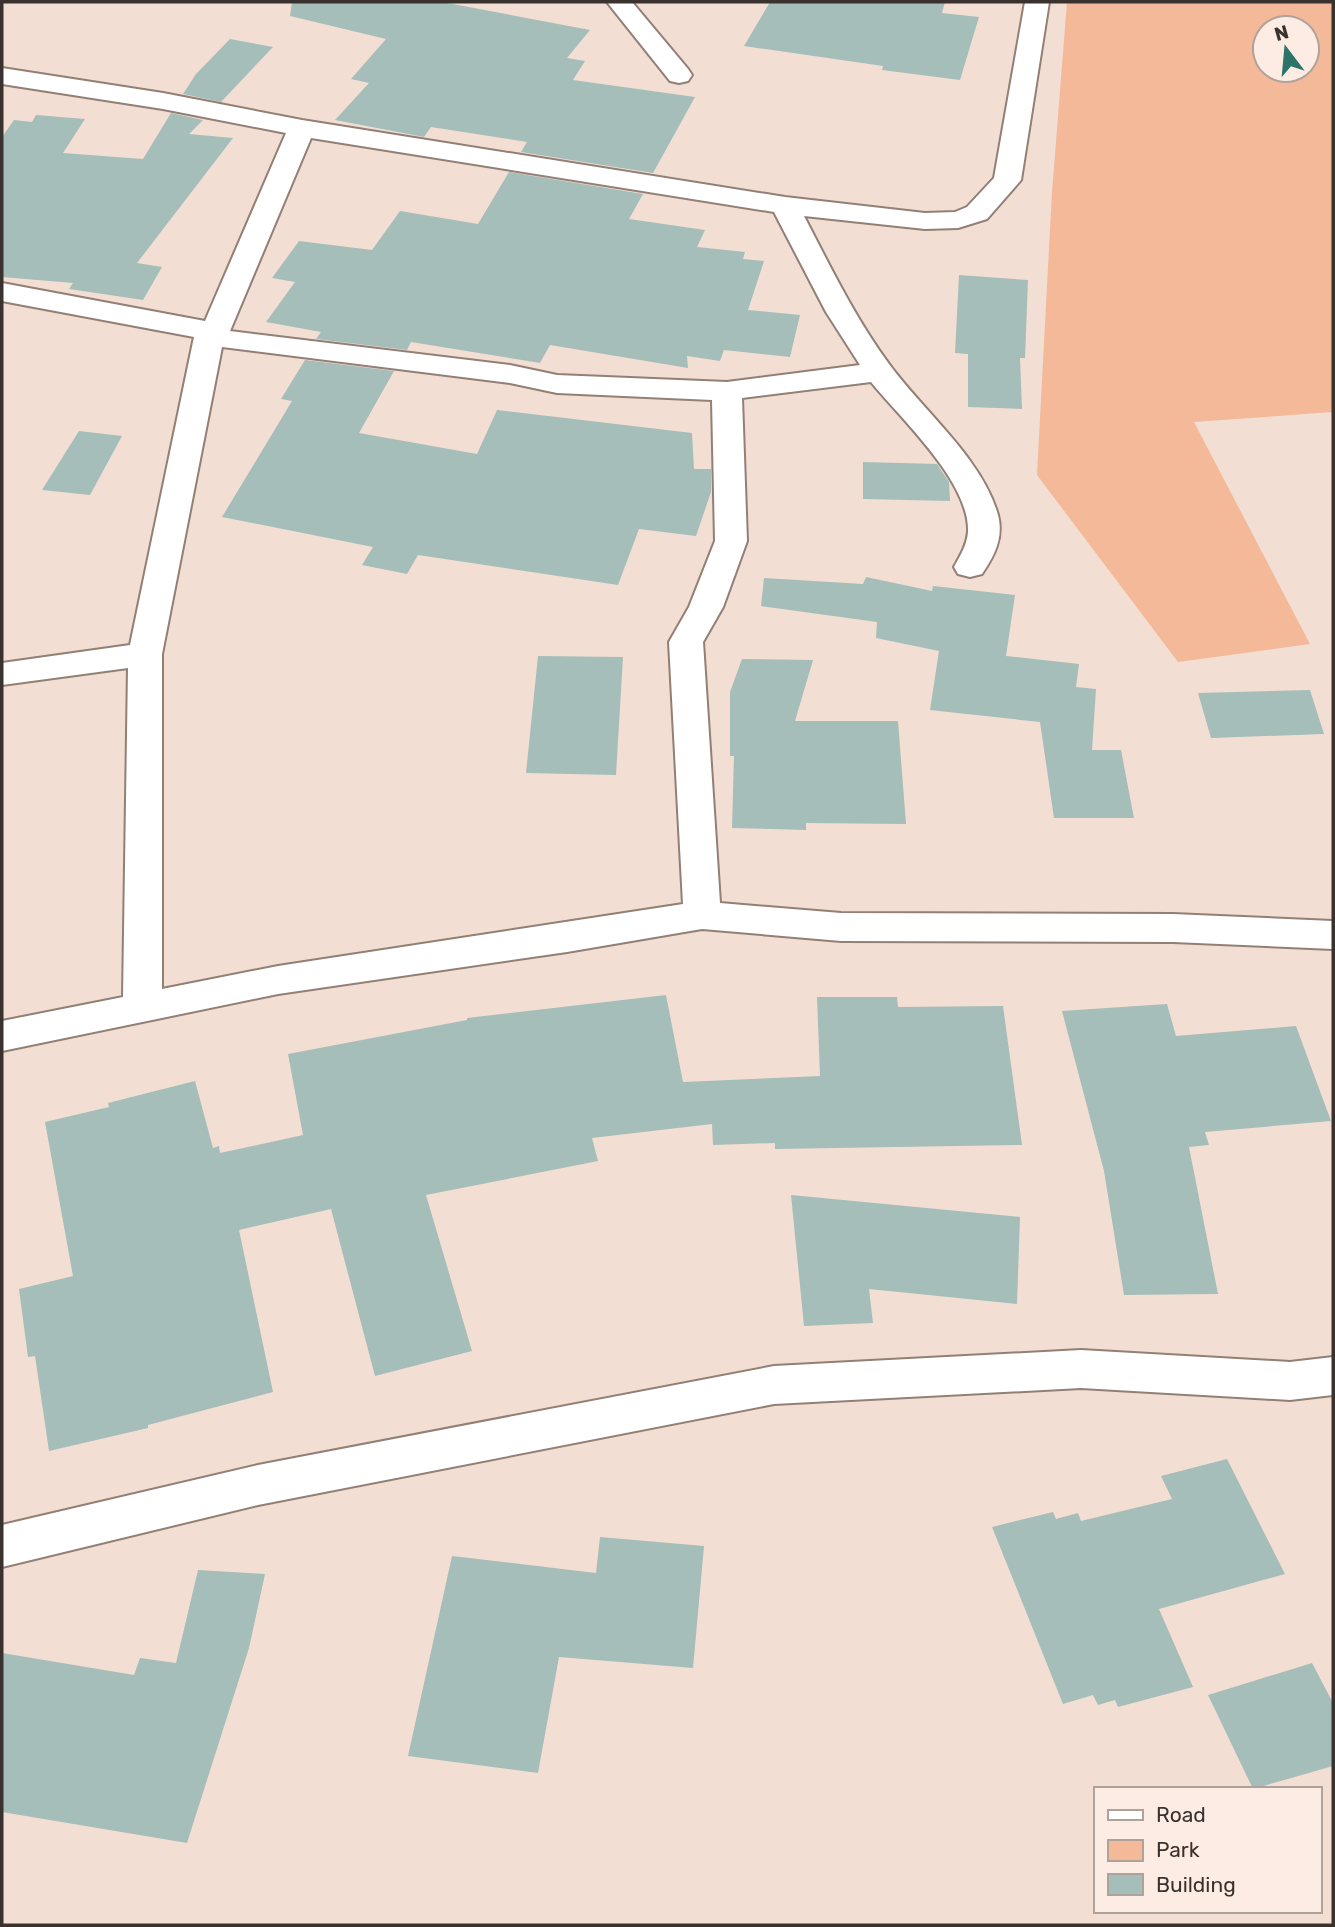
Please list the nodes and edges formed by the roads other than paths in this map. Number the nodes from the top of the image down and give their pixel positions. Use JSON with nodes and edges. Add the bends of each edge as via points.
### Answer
{"nodes":[{"id":1,"x":619,"y":2,"type":"edge"},
{"id":2,"x":1037,"y":2,"type":"edge"},
{"id":3,"x":679,"y":75,"type":"dead end"},
{"id":4,"x":2,"y":76,"type":"edge"},
{"id":5,"x":302,"y":128,"type":"junction"},
{"id":6,"x":785,"y":205,"type":"junction"},
{"id":7,"x":2,"y":292,"type":"edge"},
{"id":8,"x":212,"y":334,"type":"junction"},
{"id":9,"x":879,"y":372,"type":"junction"},
{"id":10,"x":727,"y":391,"type":"junction"},
{"id":11,"x":970,"y":566,"type":"dead end"},
{"id":12,"x":145,"y":654,"type":"junction"},
{"id":13,"x":2,"y":674,"type":"edge"},
{"id":14,"x":702,"y":915,"type":"junction"},
{"id":15,"x":1330,"y":942,"type":"edge"},
{"id":16,"x":142,"y":1007,"type":"junction"},
{"id":17,"x":2,"y":1036,"type":"edge"},
{"id":18,"x":1333,"y":1376,"type":"edge"},
{"id":19,"x":2,"y":1546,"type":"edge"}],
"edges":[{"from":1,"to":3,"type":"street"},
{"from":2,"to":6,"type":"street","via":[[1007,180],[977,213],[925,220]]},
{"from":4,"to":5,"type":"street"},
{"from":5,"to":6,"type":"street"},
{"from":5,"to":8,"type":"street"},
{"from":6,"to":9,"type":"street","via":[[824,283]]},
{"from":7,"to":8,"type":"street"},
{"from":8,"to":10,"type":"street","via":[[558,384]]},
{"from":8,"to":12,"type":"street"},
{"from":9,"to":10,"type":"street"},
{"from":9,"to":11,"type":"street","via":[[960,473],[981,511],[985,542]]},
{"from":10,"to":14,"type":"street","via":[[731,541],[706,607],[686,642]]},
{"from":12,"to":13,"type":"street"},
{"from":12,"to":16,"type":"street"},
{"from":14,"to":15,"type":"street","via":[[841,927],[1173,928]]},
{"from":14,"to":16,"type":"street","via":[[278,980]]},
{"from":16,"to":17,"type":"street"},
{"from":18,"to":19,"type":"street","via":[[1290,1381],[1081,1369],[774,1385],[258,1485]]}]}
